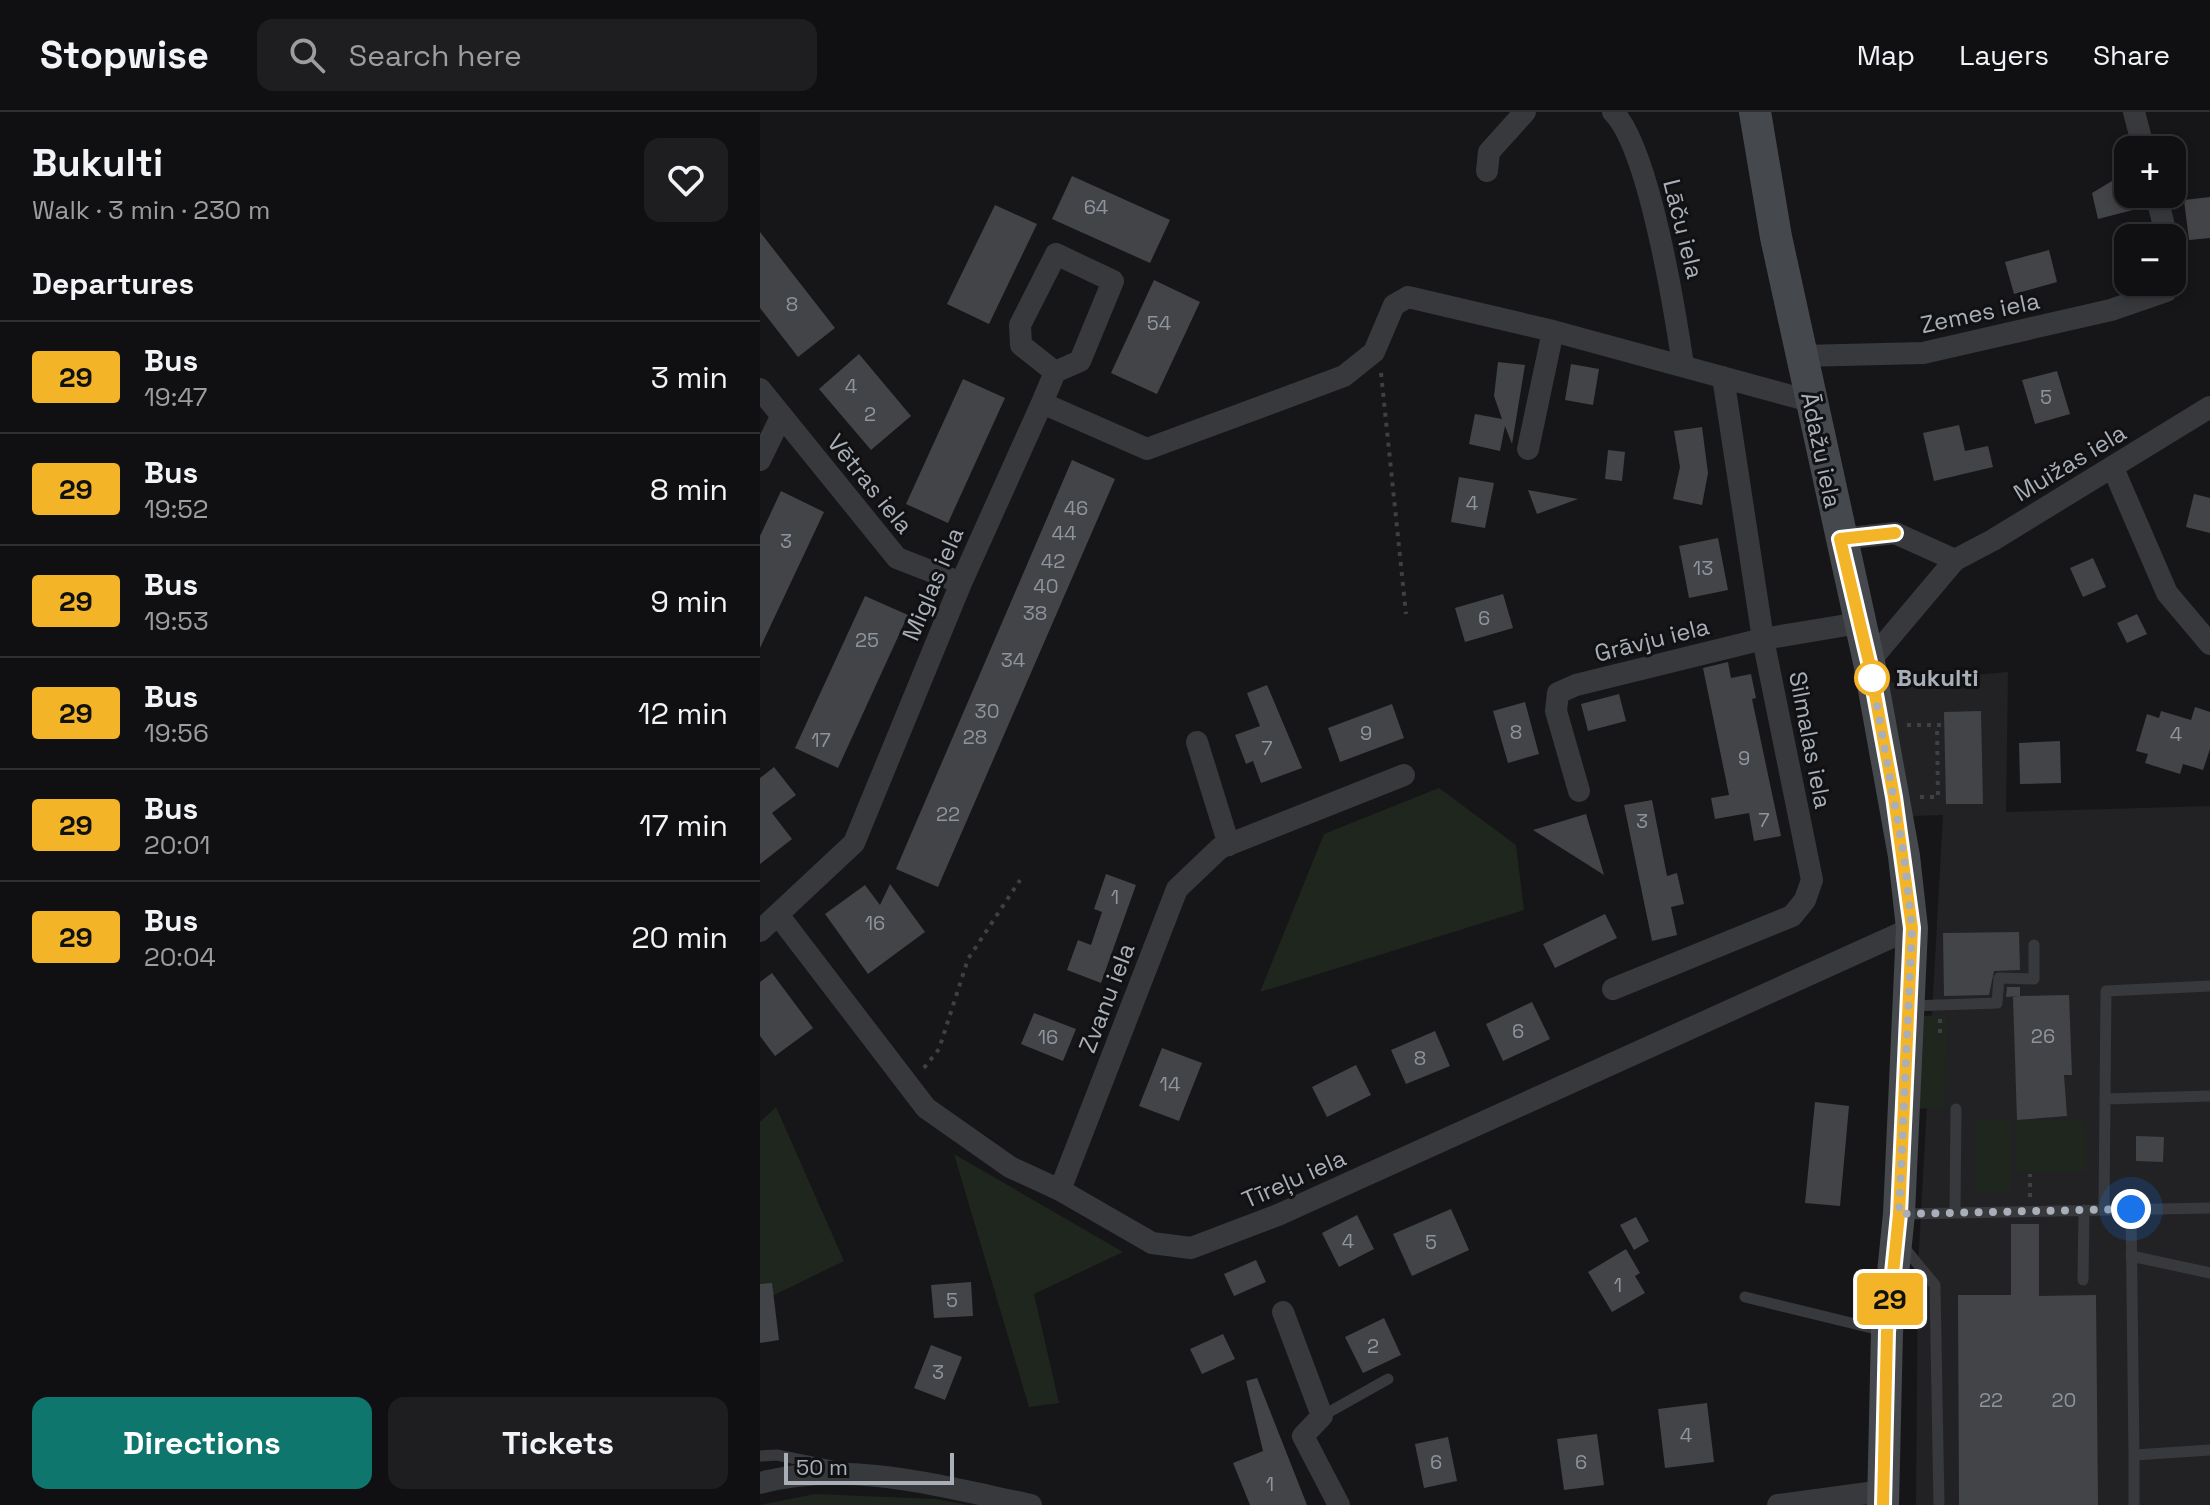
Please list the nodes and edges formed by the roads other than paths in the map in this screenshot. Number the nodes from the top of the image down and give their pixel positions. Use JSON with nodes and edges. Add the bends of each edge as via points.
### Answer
{"nodes":[{"id":1,"x":1525,"y":112,"type":"edge"},
{"id":2,"x":1613,"y":112,"type":"edge"},
{"id":3,"x":1755,"y":112,"type":"edge"},
{"id":4,"x":2134,"y":112,"type":"edge"},
{"id":5,"x":2140,"y":136,"type":"edge"},
{"id":6,"x":1487,"y":171,"type":"dead end"},
{"id":7,"x":2145,"y":296,"type":"edge"},
{"id":8,"x":1553,"y":331,"type":"junction"},
{"id":9,"x":1801,"y":356,"type":"junction"},
{"id":10,"x":1683,"y":365,"type":"junction"},
{"id":11,"x":1055,"y":372,"type":"junction"},
{"id":12,"x":1723,"y":377,"type":"junction"},
{"id":13,"x":760,"y":389,"type":"edge"},
{"id":14,"x":1810,"y":401,"type":"junction"},
{"id":15,"x":1042,"y":403,"type":"junction"},
{"id":16,"x":2210,"y":407,"type":"edge"},
{"id":17,"x":781,"y":417,"type":"junction"},
{"id":18,"x":1528,"y":449,"type":"dead end"},
{"id":19,"x":760,"y":460,"type":"edge"},
{"id":20,"x":2113,"y":468,"type":"junction"},
{"id":21,"x":1840,"y":539,"type":"junction"},
{"id":22,"x":1955,"y":560,"type":"junction"},
{"id":23,"x":961,"y":583,"type":"junction"},
{"id":24,"x":1859,"y":623,"type":"junction"},
{"id":25,"x":1763,"y":639,"type":"junction"},
{"id":26,"x":2210,"y":644,"type":"edge"},
{"id":27,"x":1869,"y":662,"type":"junction"},
{"id":28,"x":1197,"y":742,"type":"dead end"},
{"id":29,"x":1404,"y":775,"type":"dead end"},
{"id":30,"x":1579,"y":791,"type":"dead end"},
{"id":31,"x":1229,"y":845,"type":"junction"},
{"id":32,"x":779,"y":916,"type":"junction"},
{"id":33,"x":1912,"y":928,"type":"junction"},
{"id":34,"x":760,"y":931,"type":"edge"},
{"id":35,"x":2034,"y":945,"type":"dead end"},
{"id":36,"x":2210,"y":986,"type":"edge"},
{"id":37,"x":1613,"y":989,"type":"dead end"},
{"id":38,"x":1909,"y":1006,"type":"junction"},
{"id":39,"x":2210,"y":1096,"type":"edge"},
{"id":40,"x":2105,"y":1099,"type":"junction"},
{"id":41,"x":1956,"y":1109,"type":"dead end"},
{"id":42,"x":1060,"y":1190,"type":"junction"},
{"id":43,"x":2210,"y":1208,"type":"edge"},
{"id":44,"x":2131,"y":1209,"type":"junction"},
{"id":45,"x":2084,"y":1210,"type":"junction"},
{"id":46,"x":2104,"y":1210,"type":"junction"},
{"id":47,"x":1955,"y":1212,"type":"junction"},
{"id":48,"x":1898,"y":1226,"type":"junction"},
{"id":49,"x":2131,"y":1256,"type":"junction"},
{"id":50,"x":2210,"y":1273,"type":"edge"},
{"id":51,"x":2083,"y":1280,"type":"dead end"},
{"id":52,"x":1745,"y":1297,"type":"dead end"},
{"id":53,"x":1283,"y":1312,"type":"dead end"},
{"id":54,"x":1887,"y":1332,"type":"junction"},
{"id":55,"x":1388,"y":1379,"type":"dead end"},
{"id":56,"x":1322,"y":1416,"type":"junction"},
{"id":57,"x":2210,"y":1450,"type":"edge"},
{"id":58,"x":2134,"y":1455,"type":"junction"},
{"id":59,"x":760,"y":1456,"type":"edge"},
{"id":60,"x":857,"y":1474,"type":"junction"},
{"id":61,"x":760,"y":1483,"type":"edge"},
{"id":62,"x":1883,"y":1498,"type":"edge"},
{"id":63,"x":1031,"y":1505,"type":"edge"},
{"id":64,"x":1339,"y":1505,"type":"edge"},
{"id":65,"x":1778,"y":1505,"type":"edge"},
{"id":66,"x":1939,"y":1505,"type":"edge"},
{"id":67,"x":2134,"y":1505,"type":"edge"}],
"edges":[{"from":1,"to":6,"type":"street","via":[[1489,152]]},
{"from":2,"to":10,"type":"street","name":"Lāču iela","via":[[1642,166],[1674,299]]},
{"from":3,"to":9,"type":"street","name":"Ādažu iela"},
{"from":4,"to":5,"type":"street"},
{"from":7,"to":9,"type":"street","name":"Zemes iela","via":[[2111,310],[1923,353]]},
{"from":8,"to":10,"type":"street"},
{"from":8,"to":15,"type":"street","via":[[1408,297],[1394,305],[1374,352],[1344,376],[1147,449]]},
{"from":8,"to":18,"type":"street"},
{"from":9,"to":14,"type":"street","name":"Ādažu iela"},
{"from":10,"to":12,"type":"street"},
{"from":11,"to":11,"type":"street","via":[[1080,361],[1113,281],[1056,254],[1020,325],[1021,345]]},
{"from":11,"to":15,"type":"street","name":"Miglas iela"},
{"from":12,"to":14,"type":"street"},
{"from":12,"to":25,"type":"street","name":"Silmalas iela"},
{"from":13,"to":17,"type":"street","name":"Vētras iela"},
{"from":14,"to":21,"type":"street","name":"Ādažu iela"},
{"from":15,"to":23,"type":"street","name":"Miglas iela"},
{"from":16,"to":20,"type":"street","name":"Muižas iela"},
{"from":17,"to":19,"type":"street"},
{"from":17,"to":23,"type":"street","name":"Vētras iela","via":[[897,558]]},
{"from":20,"to":22,"type":"street","name":"Muižas iela"},
{"from":20,"to":26,"type":"street","via":[[2167,593]]},
{"from":21,"to":22,"type":"street","via":[[1895,533]]},
{"from":21,"to":24,"type":"street","name":"Ādažu iela"},
{"from":22,"to":27,"type":"street","name":"Muižas iela"},
{"from":23,"to":32,"type":"street","name":"Miglas iela","via":[[854,843]]},
{"from":24,"to":25,"type":"street","name":"Grāvju iela"},
{"from":24,"to":27,"type":"street","name":"Ādažu iela"},
{"from":25,"to":30,"type":"street","name":"Grāvju iela","via":[[1558,693],[1556,711]]},
{"from":25,"to":37,"type":"street","name":"Silmalas iela","via":[[1812,880],[1805,900],[1792,916]]},
{"from":27,"to":33,"type":"street","name":"Ādažu iela"},
{"from":28,"to":31,"type":"street"},
{"from":29,"to":31,"type":"street","name":"Zvanu iela"},
{"from":31,"to":42,"type":"street","name":"Zvanu iela","via":[[1177,889]]},
{"from":32,"to":34,"type":"street","name":"Miglas iela"},
{"from":32,"to":42,"type":"street","name":"Tīreļu iela","via":[[926,1108],[1010,1167]]},
{"from":33,"to":38,"type":"street","name":"Ādažu iela"},
{"from":33,"to":42,"type":"street","name":"Tīreļu iela","via":[[1230,1236],[1191,1248],[1152,1243]]},
{"from":35,"to":38,"type":"lane","via":[[2034,979],[1999,978],[1997,1003]]},
{"from":36,"to":40,"type":"lane","via":[[2106,991]]},
{"from":38,"to":48,"type":"street","name":"Ādažu iela"},
{"from":39,"to":40,"type":"lane"},
{"from":40,"to":46,"type":"lane"},
{"from":41,"to":47,"type":"lane"},
{"from":43,"to":44,"type":"lane"},
{"from":44,"to":46,"type":"lane"},
{"from":44,"to":49,"type":"lane"},
{"from":45,"to":46,"type":"lane"},
{"from":45,"to":47,"type":"lane"},
{"from":45,"to":51,"type":"lane"},
{"from":47,"to":48,"type":"lane"},
{"from":48,"to":54,"type":"street","name":"Ādažu iela"},
{"from":48,"to":66,"type":"lane","via":[[1935,1285]]},
{"from":49,"to":50,"type":"lane"},
{"from":49,"to":58,"type":"lane"},
{"from":52,"to":54,"type":"lane"},
{"from":53,"to":56,"type":"street"},
{"from":54,"to":62,"type":"street","name":"Ādažu iela"},
{"from":55,"to":56,"type":"lane"},
{"from":56,"to":64,"type":"street","via":[[1303,1436]]},
{"from":57,"to":58,"type":"lane"},
{"from":58,"to":67,"type":"lane"},
{"from":59,"to":60,"type":"lane","via":[[818,1462]]},
{"from":60,"to":61,"type":"street"},
{"from":60,"to":63,"type":"street"},
{"from":62,"to":65,"type":"street"}]}
